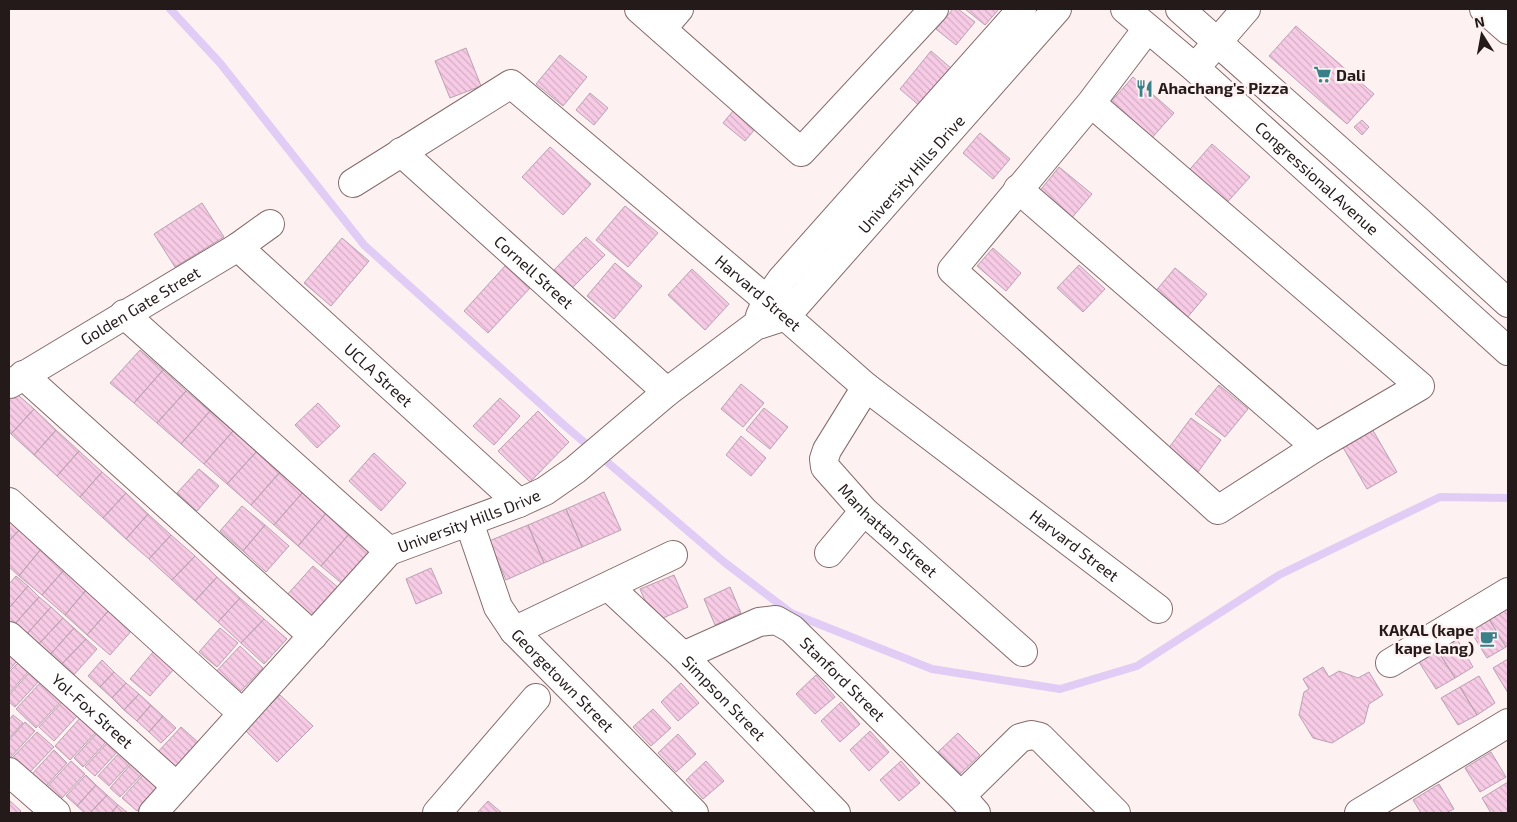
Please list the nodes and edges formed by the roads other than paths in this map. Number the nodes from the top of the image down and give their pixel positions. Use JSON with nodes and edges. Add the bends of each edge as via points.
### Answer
{"nodes":[{"id":1,"x":639,"y":9,"type":"edge"},
{"id":2,"x":679,"y":9,"type":"edge"},
{"id":3,"x":1022,"y":9,"type":"edge"},
{"id":4,"x":1058,"y":9,"type":"edge"},
{"id":5,"x":1125,"y":9,"type":"edge"},
{"id":6,"x":1180,"y":9,"type":"edge"},
{"id":7,"x":1246,"y":9,"type":"edge"},
{"id":8,"x":1484,"y":9,"type":"edge"},
{"id":9,"x":929,"y":11,"type":"edge"},
{"id":10,"x":662,"y":29,"type":"junction"},
{"id":11,"x":1147,"y":29,"type":"junction"},
{"id":12,"x":1508,"y":30,"type":"edge"},
{"id":13,"x":1217,"y":42,"type":"junction"},
{"id":14,"x":1195,"y":68,"type":"junction"},
{"id":15,"x":1091,"y":103,"type":"junction"},
{"id":16,"x":400,"y":152,"type":"junction"},
{"id":17,"x":353,"y":183,"type":"dead end"},
{"id":18,"x":1018,"y":189,"type":"junction"},
{"id":19,"x":270,"y":224,"type":"dead end"},
{"id":20,"x":238,"y":247,"type":"junction"},
{"id":21,"x":1508,"y":304,"type":"edge"},
{"id":22,"x":776,"y":308,"type":"junction"},
{"id":23,"x":124,"y":314,"type":"junction"},
{"id":24,"x":1508,"y":351,"type":"edge"},
{"id":25,"x":16,"y":380,"type":"edge"},
{"id":26,"x":866,"y":387,"type":"junction"},
{"id":27,"x":667,"y":392,"type":"junction"},
{"id":28,"x":1316,"y":447,"type":"junction"},
{"id":29,"x":9,"y":502,"type":"edge"},
{"id":30,"x":519,"y":503,"type":"junction"},
{"id":31,"x":864,"y":510,"type":"junction"},
{"id":32,"x":469,"y":522,"type":"junction"},
{"id":33,"x":389,"y":551,"type":"junction"},
{"id":34,"x":829,"y":553,"type":"dead end"},
{"id":35,"x":673,"y":555,"type":"dead end"},
{"id":36,"x":609,"y":587,"type":"junction"},
{"id":37,"x":1508,"y":592,"type":"edge"},
{"id":38,"x":1158,"y":609,"type":"dead end"},
{"id":39,"x":514,"y":631,"type":"junction"},
{"id":40,"x":9,"y":636,"type":"edge"},
{"id":41,"x":313,"y":636,"type":"junction"},
{"id":42,"x":1023,"y":652,"type":"dead end"},
{"id":43,"x":683,"y":656,"type":"junction"},
{"id":44,"x":1390,"y":663,"type":"dead end"},
{"id":45,"x":536,"y":698,"type":"dead end"},
{"id":46,"x":242,"y":713,"type":"junction"},
{"id":47,"x":1508,"y":723,"type":"edge"},
{"id":48,"x":9,"y":772,"type":"edge"},
{"id":49,"x":176,"y":786,"type":"junction"},
{"id":50,"x":968,"y":805,"type":"edge"},
{"id":51,"x":56,"y":813,"type":"edge"},
{"id":52,"x":153,"y":813,"type":"edge"},
{"id":53,"x":437,"y":813,"type":"edge"},
{"id":54,"x":694,"y":813,"type":"edge"},
{"id":55,"x":836,"y":813,"type":"edge"},
{"id":56,"x":1116,"y":813,"type":"edge"},
{"id":57,"x":1359,"y":813,"type":"edge"}],
"edges":[{"from":1,"to":10,"type":"street"},
{"from":2,"to":10,"type":"street"},
{"from":3,"to":22,"type":"street","name":"University Hills Drive","via":[[781,280]]},
{"from":4,"to":22,"type":"street","name":"University Hills Drive"},
{"from":5,"to":11,"type":"street","name":"Congressional Avenue"},
{"from":6,"to":13,"type":"street"},
{"from":7,"to":13,"type":"street"},
{"from":8,"to":12,"type":"street"},
{"from":9,"to":10,"type":"street","via":[[801,152]]},
{"from":11,"to":14,"type":"street","name":"Congressional Avenue"},
{"from":11,"to":15,"type":"street"},
{"from":13,"to":14,"type":"street"},
{"from":13,"to":21,"type":"street"},
{"from":14,"to":24,"type":"street","name":"Congressional Avenue"},
{"from":15,"to":18,"type":"street"},
{"from":15,"to":28,"type":"street","via":[[1420,386]]},
{"from":16,"to":17,"type":"street","name":"Harvard Street"},
{"from":16,"to":22,"type":"street","name":"Harvard Street","via":[[511,84]]},
{"from":16,"to":27,"type":"street","name":"Cornell Street"},
{"from":18,"to":28,"type":"street"},
{"from":18,"to":28,"type":"street","via":[[952,270],[1218,510]]},
{"from":19,"to":20,"type":"street","name":"Golden Gate Street"},
{"from":20,"to":23,"type":"street","name":"Golden Gate Street"},
{"from":20,"to":30,"type":"street","name":"UCLA Street"},
{"from":22,"to":26,"type":"street","name":"Harvard Street"},
{"from":22,"to":27,"type":"street","name":"University Hills Drive"},
{"from":23,"to":25,"type":"street","name":"Golden Gate Street"},
{"from":23,"to":33,"type":"street"},
{"from":25,"to":41,"type":"street"},
{"from":26,"to":31,"type":"street","name":"Manhattan Street","via":[[824,459],[825,467]]},
{"from":26,"to":38,"type":"street","name":"Harvard Street"},
{"from":27,"to":30,"type":"street","name":"University Hills Drive","via":[[575,470],[546,491]]},
{"from":29,"to":46,"type":"street"},
{"from":30,"to":32,"type":"street","name":"University Hills Drive"},
{"from":31,"to":34,"type":"street"},
{"from":31,"to":42,"type":"street","name":"Manhattan Street"},
{"from":32,"to":33,"type":"street","name":"University Hills Drive"},
{"from":32,"to":39,"type":"street","name":"Georgetown Street","via":[[498,607]]},
{"from":33,"to":41,"type":"street","name":"University Hills Drive"},
{"from":35,"to":36,"type":"street"},
{"from":36,"to":39,"type":"street"},
{"from":36,"to":43,"type":"street","name":"Simpson Street"},
{"from":37,"to":44,"type":"street"},
{"from":39,"to":54,"type":"street","name":"Georgetown Street"},
{"from":40,"to":49,"type":"street","name":"Yol-Fox Street"},
{"from":41,"to":46,"type":"street","name":"University Hills Drive"},
{"from":43,"to":50,"type":"street","name":"Stanford Street","via":[[759,622],[776,620],[792,629]]},
{"from":43,"to":55,"type":"street","name":"Simpson Street"},
{"from":45,"to":53,"type":"street"},
{"from":46,"to":49,"type":"street","name":"University Hills Drive"},
{"from":47,"to":57,"type":"street"},
{"from":48,"to":51,"type":"street"},
{"from":49,"to":52,"type":"street","name":"University Hills Drive"},
{"from":50,"to":56,"type":"street","via":[[1020,738],[1031,735],[1040,737]]}]}
